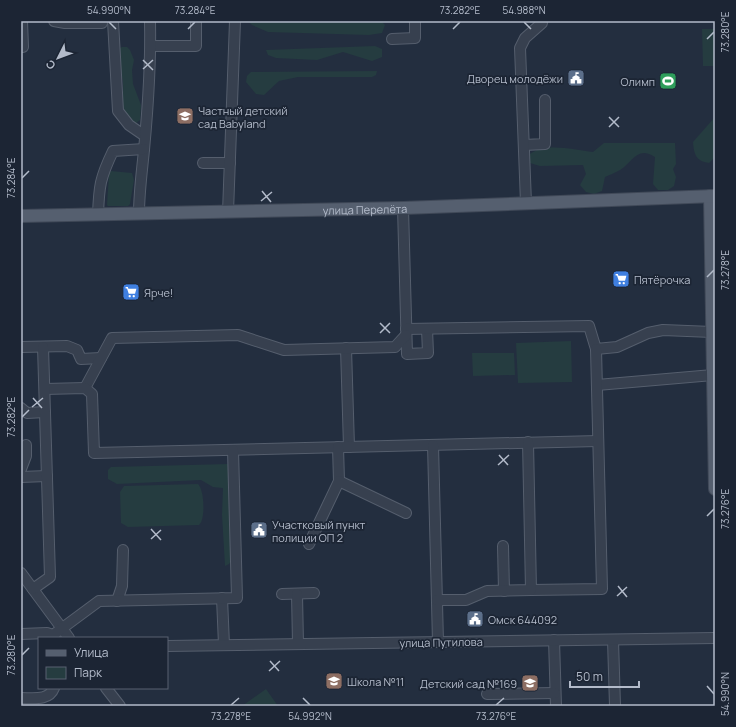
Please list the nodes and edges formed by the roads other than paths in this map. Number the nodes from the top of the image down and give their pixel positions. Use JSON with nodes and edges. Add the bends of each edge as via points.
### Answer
{"nodes":[{"id":1,"x":22,"y":21,"type":"edge"},
{"id":2,"x":54,"y":21,"type":"edge"},
{"id":3,"x":113,"y":21,"type":"edge"},
{"id":4,"x":150,"y":21,"type":"edge"},
{"id":5,"x":196,"y":21,"type":"edge"},
{"id":6,"x":235,"y":21,"type":"edge"},
{"id":7,"x":415,"y":21,"type":"edge"},
{"id":8,"x":102,"y":23,"type":"dead end"},
{"id":9,"x":542,"y":23,"type":"dead end"},
{"id":10,"x":392,"y":39,"type":"dead end"},
{"id":11,"x":151,"y":46,"type":"junction"},
{"id":12,"x":21,"y":47,"type":"edge"},
{"id":13,"x":544,"y":100,"type":"dead end"},
{"id":14,"x":145,"y":136,"type":"junction"},
{"id":15,"x":524,"y":145,"type":"junction"},
{"id":16,"x":144,"y":149,"type":"junction"},
{"id":17,"x":230,"y":163,"type":"junction"},
{"id":18,"x":203,"y":164,"type":"dead end"},
{"id":19,"x":712,"y":196,"type":"edge"},
{"id":20,"x":526,"y":203,"type":"junction"},
{"id":21,"x":403,"y":208,"type":"junction"},
{"id":22,"x":228,"y":212,"type":"junction"},
{"id":23,"x":139,"y":214,"type":"junction"},
{"id":24,"x":98,"y":215,"type":"junction"},
{"id":25,"x":21,"y":216,"type":"edge"},
{"id":26,"x":713,"y":276,"type":"edge"},
{"id":27,"x":427,"y":329,"type":"junction"},
{"id":28,"x":406,"y":332,"type":"junction"},
{"id":29,"x":712,"y":332,"type":"junction"},
{"id":30,"x":21,"y":347,"type":"edge"},
{"id":31,"x":43,"y":347,"type":"junction"},
{"id":32,"x":346,"y":348,"type":"junction"},
{"id":33,"x":596,"y":349,"type":"junction"},
{"id":34,"x":101,"y":358,"type":"junction"},
{"id":35,"x":713,"y":375,"type":"junction"},
{"id":36,"x":597,"y":385,"type":"junction"},
{"id":37,"x":85,"y":388,"type":"junction"},
{"id":38,"x":45,"y":389,"type":"junction"},
{"id":39,"x":21,"y":408,"type":"edge"},
{"id":40,"x":45,"y":412,"type":"junction"},
{"id":41,"x":598,"y":441,"type":"junction"},
{"id":42,"x":528,"y":442,"type":"junction"},
{"id":43,"x":26,"y":445,"type":"dead end"},
{"id":44,"x":432,"y":445,"type":"junction"},
{"id":45,"x":338,"y":447,"type":"junction"},
{"id":46,"x":349,"y":447,"type":"junction"},
{"id":47,"x":233,"y":450,"type":"junction"},
{"id":48,"x":21,"y":469,"type":"edge"},
{"id":49,"x":47,"y":476,"type":"junction"},
{"id":50,"x":21,"y":477,"type":"edge"},
{"id":51,"x":339,"y":481,"type":"junction"},
{"id":52,"x":715,"y":489,"type":"edge"},
{"id":53,"x":406,"y":513,"type":"dead end"},
{"id":54,"x":309,"y":544,"type":"dead end"},
{"id":55,"x":503,"y":546,"type":"dead end"},
{"id":56,"x":123,"y":550,"type":"dead end"},
{"id":57,"x":21,"y":573,"type":"edge"},
{"id":58,"x":33,"y":589,"type":"junction"},
{"id":59,"x":532,"y":590,"type":"junction"},
{"id":60,"x":504,"y":591,"type":"junction"},
{"id":61,"x":314,"y":593,"type":"dead end"},
{"id":62,"x":282,"y":594,"type":"dead end"},
{"id":63,"x":297,"y":594,"type":"junction"},
{"id":64,"x":222,"y":598,"type":"junction"},
{"id":65,"x":437,"y":600,"type":"junction"},
{"id":66,"x":116,"y":601,"type":"junction"},
{"id":67,"x":62,"y":628,"type":"junction"},
{"id":68,"x":21,"y":634,"type":"edge"},
{"id":69,"x":53,"y":636,"type":"edge"},
{"id":70,"x":68,"y":637,"type":"edge"},
{"id":71,"x":715,"y":638,"type":"edge"},
{"id":72,"x":554,"y":640,"type":"junction"},
{"id":73,"x":613,"y":640,"type":"junction"},
{"id":74,"x":438,"y":642,"type":"junction"},
{"id":75,"x":298,"y":644,"type":"junction"},
{"id":76,"x":224,"y":645,"type":"junction"},
{"id":77,"x":168,"y":646,"type":"edge"},
{"id":78,"x":54,"y":689,"type":"edge"},
{"id":79,"x":107,"y":689,"type":"edge"},
{"id":80,"x":555,"y":693,"type":"junction"},
{"id":81,"x":487,"y":694,"type":"dead end"},
{"id":82,"x":21,"y":698,"type":"edge"},
{"id":83,"x":44,"y":702,"type":"edge"},
{"id":84,"x":120,"y":706,"type":"edge"},
{"id":85,"x":556,"y":706,"type":"edge"},
{"id":86,"x":615,"y":706,"type":"edge"}],
"edges":[{"from":1,"to":12,"type":"street"},
{"from":2,"to":8,"type":"street"},
{"from":3,"to":14,"type":"street","via":[[118,111],[129,125]]},
{"from":4,"to":11,"type":"street"},
{"from":5,"to":11,"type":"street","via":[[196,46]]},
{"from":6,"to":17,"type":"street"},
{"from":7,"to":10,"type":"street","via":[[415,38]]},
{"from":9,"to":15,"type":"street","via":[[526,38],[520,48]]},
{"from":11,"to":14,"type":"street"},
{"from":13,"to":15,"type":"street","via":[[546,144]]},
{"from":14,"to":16,"type":"street"},
{"from":15,"to":20,"type":"street"},
{"from":16,"to":23,"type":"street","via":[[139,184]]},
{"from":16,"to":24,"type":"street","via":[[113,151],[102,173]]},
{"from":17,"to":18,"type":"street"},
{"from":17,"to":22,"type":"street"},
{"from":19,"to":20,"type":"main road","name":"улица Перелёта"},
{"from":19,"to":26,"type":"main road"},
{"from":20,"to":21,"type":"main road","name":"улица Перелёта"},
{"from":21,"to":22,"type":"main road","name":"улица Перелёта"},
{"from":21,"to":28,"type":"street"},
{"from":22,"to":23,"type":"main road","name":"улица Перелёта"},
{"from":23,"to":24,"type":"main road","name":"улица Перелёта"},
{"from":24,"to":25,"type":"main road","name":"улица Перелёта"},
{"from":26,"to":29,"type":"main road"},
{"from":27,"to":28,"type":"street"},
{"from":27,"to":28,"type":"street","via":[[428,353],[407,354]]},
{"from":27,"to":33,"type":"street","via":[[589,326]]},
{"from":28,"to":32,"type":"street","via":[[395,347]]},
{"from":29,"to":33,"type":"street","via":[[663,330],[648,333],[617,347]]},
{"from":29,"to":35,"type":"main road"},
{"from":30,"to":31,"type":"street"},
{"from":31,"to":34,"type":"street","via":[[67,346],[77,350],[81,359]]},
{"from":31,"to":38,"type":"street"},
{"from":32,"to":34,"type":"street","via":[[284,350],[238,335],[112,338]]},
{"from":32,"to":46,"type":"street"},
{"from":33,"to":36,"type":"street"},
{"from":34,"to":37,"type":"street"},
{"from":35,"to":36,"type":"street"},
{"from":35,"to":52,"type":"main road"},
{"from":36,"to":41,"type":"street"},
{"from":37,"to":38,"type":"street"},
{"from":37,"to":47,"type":"street","via":[[92,394],[94,453]]},
{"from":38,"to":40,"type":"street"},
{"from":39,"to":40,"type":"street","via":[[27,413]]},
{"from":40,"to":49,"type":"street"},
{"from":41,"to":42,"type":"street"},
{"from":41,"to":59,"type":"street","via":[[602,589]]},
{"from":42,"to":44,"type":"street"},
{"from":42,"to":59,"type":"street"},
{"from":43,"to":48,"type":"street","via":[[26,456]]},
{"from":44,"to":46,"type":"street"},
{"from":44,"to":65,"type":"street"},
{"from":45,"to":46,"type":"street"},
{"from":45,"to":47,"type":"street"},
{"from":45,"to":51,"type":"street"},
{"from":47,"to":64,"type":"street","via":[[237,598]]},
{"from":49,"to":50,"type":"street"},
{"from":49,"to":58,"type":"street","via":[[50,577]]},
{"from":51,"to":53,"type":"street"},
{"from":51,"to":54,"type":"street"},
{"from":55,"to":60,"type":"street"},
{"from":56,"to":66,"type":"street","via":[[122,586]]},
{"from":57,"to":58,"type":"street"},
{"from":58,"to":67,"type":"street"},
{"from":59,"to":60,"type":"street"},
{"from":60,"to":65,"type":"street","via":[[487,591],[466,600]]},
{"from":61,"to":63,"type":"street"},
{"from":62,"to":63,"type":"street"},
{"from":63,"to":75,"type":"street"},
{"from":64,"to":66,"type":"street"},
{"from":64,"to":76,"type":"street"},
{"from":65,"to":74,"type":"street"},
{"from":66,"to":67,"type":"street","via":[[99,601]]},
{"from":67,"to":69,"type":"street"},
{"from":67,"to":70,"type":"street"},
{"from":68,"to":69,"type":"street","via":[[47,633]]},
{"from":71,"to":73,"type":"street","name":"улица Путилова"},
{"from":72,"to":73,"type":"street","name":"улица Путилова"},
{"from":72,"to":74,"type":"street","name":"улица Путилова"},
{"from":72,"to":80,"type":"street"},
{"from":73,"to":86,"type":"street"},
{"from":74,"to":75,"type":"street","name":"улица Путилова"},
{"from":75,"to":76,"type":"street","name":"улица Путилова"},
{"from":76,"to":77,"type":"street","name":"улица Путилова"},
{"from":78,"to":83,"type":"street"},
{"from":79,"to":84,"type":"street"},
{"from":80,"to":81,"type":"street"},
{"from":80,"to":85,"type":"street"},
{"from":82,"to":83,"type":"street"}]}
